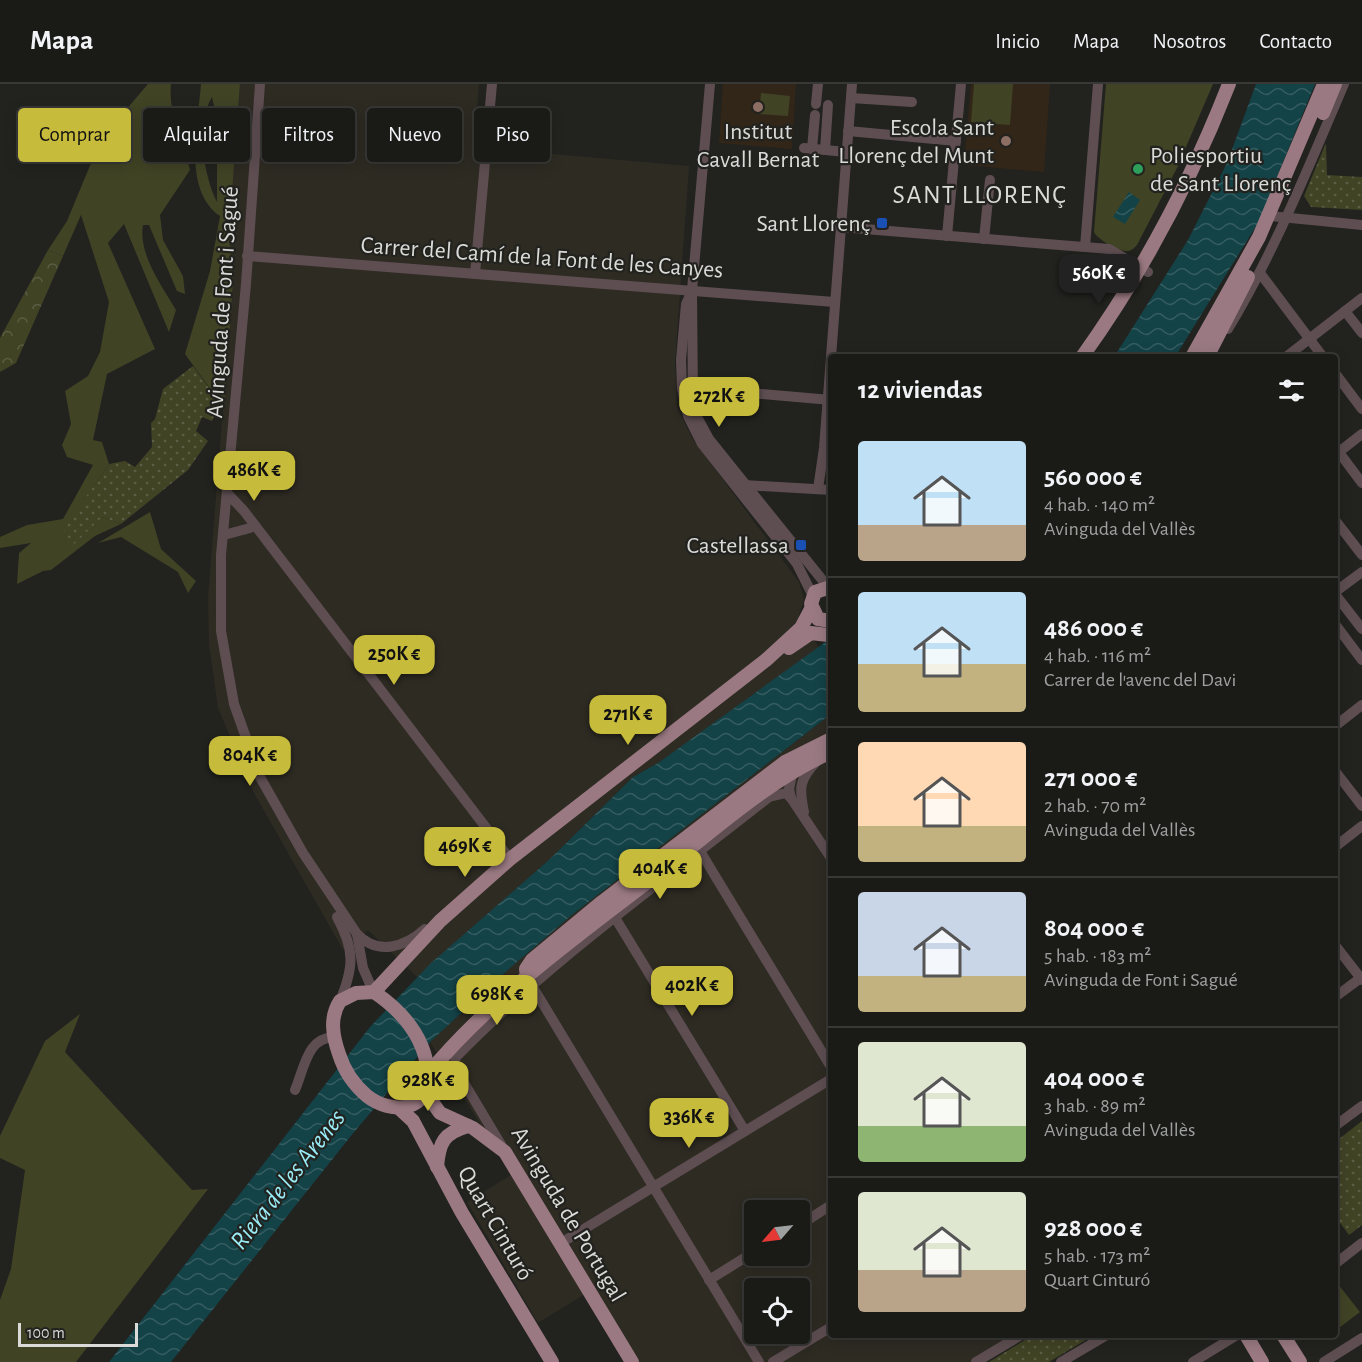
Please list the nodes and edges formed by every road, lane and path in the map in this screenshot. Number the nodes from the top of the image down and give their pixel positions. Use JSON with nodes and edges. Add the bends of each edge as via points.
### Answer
{"nodes":[{"id":1,"x":260,"y":84,"type":"edge"},
{"id":2,"x":492,"y":84,"type":"edge"},
{"id":3,"x":710,"y":84,"type":"edge"},
{"id":4,"x":818,"y":84,"type":"edge"},
{"id":5,"x":852,"y":84,"type":"edge"},
{"id":6,"x":961,"y":84,"type":"edge"},
{"id":7,"x":1098,"y":84,"type":"edge"},
{"id":8,"x":1229,"y":84,"type":"edge"},
{"id":9,"x":1239,"y":84,"type":"edge"},
{"id":10,"x":1324,"y":84,"type":"edge"},
{"id":11,"x":1335,"y":84,"type":"edge"},
{"id":12,"x":1344,"y":84,"type":"edge"},
{"id":13,"x":851,"y":98,"type":"junction"},
{"id":14,"x":912,"y":102,"type":"dead end"},
{"id":15,"x":828,"y":105,"type":"dead end"},
{"id":16,"x":848,"y":131,"type":"junction"},
{"id":17,"x":956,"y":141,"type":"junction"},
{"id":18,"x":825,"y":150,"type":"junction"},
{"id":19,"x":846,"y":152,"type":"junction"},
{"id":20,"x":990,"y":180,"type":"dead end"},
{"id":21,"x":1278,"y":217,"type":"junction"},
{"id":22,"x":1362,"y":225,"type":"edge"},
{"id":23,"x":840,"y":227,"type":"junction"},
{"id":24,"x":947,"y":236,"type":"junction"},
{"id":25,"x":984,"y":239,"type":"junction"},
{"id":26,"x":1085,"y":248,"type":"junction"},
{"id":27,"x":247,"y":256,"type":"junction"},
{"id":28,"x":1144,"y":271,"type":"junction"},
{"id":29,"x":1260,"y":273,"type":"junction"},
{"id":30,"x":476,"y":274,"type":"junction"},
{"id":31,"x":692,"y":290,"type":"junction"},
{"id":32,"x":1362,"y":298,"type":"edge"},
{"id":33,"x":834,"y":302,"type":"junction"},
{"id":34,"x":1345,"y":311,"type":"junction"},
{"id":35,"x":1362,"y":333,"type":"edge"},
{"id":36,"x":1309,"y":339,"type":"junction"},
{"id":37,"x":831,"y":354,"type":"edge"},
{"id":38,"x":1084,"y":354,"type":"edge"},
{"id":39,"x":1095,"y":354,"type":"edge"},
{"id":40,"x":1194,"y":354,"type":"edge"},
{"id":41,"x":1209,"y":354,"type":"edge"},
{"id":42,"x":1210,"y":354,"type":"edge"},
{"id":43,"x":1290,"y":354,"type":"edge"},
{"id":44,"x":1321,"y":354,"type":"edge"},
{"id":45,"x":1338,"y":377,"type":"edge"},
{"id":46,"x":692,"y":388,"type":"junction"},
{"id":47,"x":828,"y":400,"type":"edge"},
{"id":48,"x":1362,"y":409,"type":"edge"},
{"id":49,"x":1362,"y":434,"type":"edge"},
{"id":50,"x":828,"y":448,"type":"edge"},
{"id":51,"x":1338,"y":450,"type":"edge"},
{"id":52,"x":1338,"y":453,"type":"edge"},
{"id":53,"x":1362,"y":483,"type":"edge"},
{"id":54,"x":744,"y":485,"type":"junction"},
{"id":55,"x":818,"y":489,"type":"junction"},
{"id":56,"x":828,"y":490,"type":"edge"},
{"id":57,"x":227,"y":493,"type":"junction"},
{"id":58,"x":226,"y":509,"type":"junction"},
{"id":59,"x":1338,"y":524,"type":"edge"},
{"id":60,"x":253,"y":530,"type":"junction"},
{"id":61,"x":224,"y":535,"type":"junction"},
{"id":62,"x":1362,"y":555,"type":"edge"},
{"id":63,"x":1362,"y":572,"type":"edge"},
{"id":64,"x":828,"y":586,"type":"edge"},
{"id":65,"x":828,"y":587,"type":"edge"},
{"id":66,"x":1338,"y":591,"type":"edge"},
{"id":67,"x":1338,"y":597,"type":"edge"},
{"id":68,"x":823,"y":622,"type":"edge"},
{"id":69,"x":1338,"y":628,"type":"edge"},
{"id":70,"x":1362,"y":629,"type":"edge"},
{"id":71,"x":766,"y":660,"type":"junction"},
{"id":72,"x":1362,"y":660,"type":"edge"},
{"id":73,"x":1362,"y":705,"type":"edge"},
{"id":74,"x":1338,"y":724,"type":"edge"},
{"id":75,"x":828,"y":749,"type":"edge"},
{"id":76,"x":794,"y":773,"type":"junction"},
{"id":77,"x":1338,"y":775,"type":"edge"},
{"id":78,"x":769,"y":797,"type":"junction"},
{"id":79,"x":791,"y":798,"type":"junction"},
{"id":80,"x":1362,"y":806,"type":"edge"},
{"id":81,"x":804,"y":813,"type":"junction"},
{"id":82,"x":1362,"y":826,"type":"edge"},
{"id":83,"x":1338,"y":845,"type":"edge"},
{"id":84,"x":700,"y":851,"type":"junction"},
{"id":85,"x":303,"y":853,"type":"junction"},
{"id":86,"x":828,"y":853,"type":"edge"},
{"id":87,"x":510,"y":859,"type":"junction"},
{"id":88,"x":645,"y":871,"type":"junction"},
{"id":89,"x":613,"y":914,"type":"junction"},
{"id":90,"x":440,"y":921,"type":"junction"},
{"id":91,"x":357,"y":934,"type":"junction"},
{"id":92,"x":560,"y":936,"type":"junction"},
{"id":93,"x":1338,"y":949,"type":"edge"},
{"id":94,"x":1362,"y":978,"type":"edge"},
{"id":95,"x":529,"y":982,"type":"junction"},
{"id":96,"x":375,"y":993,"type":"junction"},
{"id":97,"x":1338,"y":996,"type":"edge"},
{"id":98,"x":340,"y":1001,"type":"junction"},
{"id":99,"x":335,"y":1038,"type":"junction"},
{"id":100,"x":828,"y":1061,"type":"edge"},
{"id":101,"x":427,"y":1067,"type":"junction"},
{"id":102,"x":828,"y":1081,"type":"edge"},
{"id":103,"x":295,"y":1090,"type":"dead end"},
{"id":104,"x":425,"y":1092,"type":"junction"},
{"id":105,"x":1362,"y":1106,"type":"edge"},
{"id":106,"x":400,"y":1109,"type":"junction"},
{"id":107,"x":1338,"y":1124,"type":"edge"},
{"id":108,"x":468,"y":1126,"type":"junction"},
{"id":109,"x":745,"y":1131,"type":"junction"},
{"id":110,"x":505,"y":1152,"type":"junction"},
{"id":111,"x":437,"y":1167,"type":"junction"},
{"id":112,"x":653,"y":1187,"type":"junction"},
{"id":113,"x":828,"y":1207,"type":"edge"},
{"id":114,"x":810,"y":1219,"type":"edge"},
{"id":115,"x":561,"y":1243,"type":"junction"},
{"id":116,"x":1362,"y":1243,"type":"edge"},
{"id":117,"x":744,"y":1258,"type":"edge"},
{"id":118,"x":1338,"y":1262,"type":"edge"},
{"id":119,"x":709,"y":1280,"type":"junction"},
{"id":120,"x":828,"y":1329,"type":"edge"},
{"id":121,"x":1015,"y":1338,"type":"edge"},
{"id":122,"x":1102,"y":1338,"type":"edge"},
{"id":123,"x":1232,"y":1338,"type":"edge"},
{"id":124,"x":1248,"y":1338,"type":"edge"},
{"id":125,"x":1285,"y":1338,"type":"edge"},
{"id":126,"x":1362,"y":1338,"type":"edge"},
{"id":127,"x":552,"y":1362,"type":"edge"},
{"id":128,"x":632,"y":1362,"type":"edge"},
{"id":129,"x":759,"y":1362,"type":"edge"},
{"id":130,"x":772,"y":1362,"type":"edge"},
{"id":131,"x":976,"y":1362,"type":"edge"},
{"id":132,"x":1061,"y":1362,"type":"edge"},
{"id":133,"x":1193,"y":1362,"type":"edge"},
{"id":134,"x":1263,"y":1362,"type":"edge"},
{"id":135,"x":1300,"y":1362,"type":"edge"},
{"id":136,"x":1324,"y":1362,"type":"edge"}],
"edges":[{"from":1,"to":27,"type":"street","name":"Avinguda de Font i Sagué"},
{"from":2,"to":30,"type":"street"},
{"from":3,"to":31,"type":"street"},
{"from":4,"to":18,"type":"street","via":[[808,149]]},
{"from":5,"to":13,"type":"street"},
{"from":6,"to":17,"type":"street"},
{"from":7,"to":26,"type":"street"},
{"from":8,"to":28,"type":"main road"},
{"from":9,"to":28,"type":"main road","via":[[1191,192]]},
{"from":10,"to":21,"type":"main road"},
{"from":11,"to":21,"type":"main road"},
{"from":12,"to":21,"type":"street"},
{"from":13,"to":14,"type":"street"},
{"from":13,"to":16,"type":"street"},
{"from":15,"to":18,"type":"street"},
{"from":16,"to":17,"type":"street"},
{"from":16,"to":19,"type":"street"},
{"from":17,"to":24,"type":"street"},
{"from":18,"to":19,"type":"street"},
{"from":19,"to":23,"type":"street"},
{"from":20,"to":25,"type":"street"},
{"from":21,"to":22,"type":"street"},
{"from":21,"to":29,"type":"street"},
{"from":21,"to":40,"type":"main road"},
{"from":21,"to":41,"type":"main road"},
{"from":23,"to":24,"type":"street"},
{"from":23,"to":33,"type":"street"},
{"from":24,"to":25,"type":"street"},
{"from":25,"to":26,"type":"street","via":[[1016,238]]},
{"from":26,"to":28,"type":"street","via":[[1109,249]]},
{"from":27,"to":30,"type":"street","name":"Carrer del Camí de la Font de les Canyes"},
{"from":27,"to":57,"type":"street","name":"Avinguda de Font i Sagué"},
{"from":28,"to":38,"type":"main road"},
{"from":28,"to":39,"type":"main road"},
{"from":29,"to":36,"type":"street"},
{"from":29,"to":42,"type":"street"},
{"from":30,"to":31,"type":"street","name":"Carrer del Camí de la Font de les Canyes"},
{"from":31,"to":33,"type":"street","name":"Carrer del Camí de la Font de les Canyes"},
{"from":31,"to":46,"type":"street"},
{"from":31,"to":68,"type":"street","via":[[686,304],[681,360],[688,416],[706,450],[797,564]]},
{"from":32,"to":34,"type":"street"},
{"from":33,"to":37,"type":"street"},
{"from":34,"to":35,"type":"street"},
{"from":34,"to":36,"type":"street"},
{"from":36,"to":43,"type":"street"},
{"from":36,"to":44,"type":"street"},
{"from":45,"to":48,"type":"street"},
{"from":46,"to":47,"type":"street"},
{"from":46,"to":54,"type":"street","via":[[702,428]]},
{"from":49,"to":51,"type":"street"},
{"from":50,"to":55,"type":"street"},
{"from":52,"to":53,"type":"street"},
{"from":54,"to":55,"type":"street"},
{"from":54,"to":64,"type":"street"},
{"from":55,"to":56,"type":"street"},
{"from":57,"to":58,"type":"street","name":"Avinguda de Font i Sagué"},
{"from":57,"to":60,"type":"street"},
{"from":58,"to":60,"type":"street"},
{"from":58,"to":61,"type":"street","name":"Avinguda de Font i Sagué"},
{"from":59,"to":62,"type":"street"},
{"from":60,"to":61,"type":"street"},
{"from":60,"to":87,"type":"street"},
{"from":61,"to":85,"type":"street","name":"Avinguda de Font i Sagué","via":[[221,631],[232,696],[260,777]]},
{"from":63,"to":66,"type":"street"},
{"from":65,"to":68,"type":"main road","via":[[819,590]]},
{"from":67,"to":70,"type":"street"},
{"from":68,"to":71,"type":"main road"},
{"from":68,"to":71,"type":"main road","via":[[801,628]]},
{"from":69,"to":72,"type":"street"},
{"from":71,"to":87,"type":"main road"},
{"from":73,"to":74,"type":"street"},
{"from":75,"to":76,"type":"main road"},
{"from":75,"to":81,"type":"street","via":[[803,776]]},
{"from":75,"to":88,"type":"main road","via":[[785,762]]},
{"from":76,"to":78,"type":"street"},
{"from":76,"to":79,"type":"street"},
{"from":76,"to":89,"type":"main road","via":[[780,778]]},
{"from":77,"to":80,"type":"street"},
{"from":78,"to":79,"type":"street","via":[[786,793]]},
{"from":78,"to":84,"type":"street"},
{"from":79,"to":81,"type":"street"},
{"from":81,"to":86,"type":"street"},
{"from":82,"to":83,"type":"street"},
{"from":84,"to":89,"type":"street"},
{"from":84,"to":100,"type":"street"},
{"from":85,"to":91,"type":"street","name":"Avinguda de Font i Sagué"},
{"from":85,"to":98,"type":"street","via":[[350,945],[352,968]]},
{"from":87,"to":90,"type":"main road"},
{"from":88,"to":89,"type":"street","via":[[614,899]]},
{"from":88,"to":92,"type":"main road"},
{"from":89,"to":92,"type":"street","via":[[602,909]]},
{"from":89,"to":95,"type":"main road"},
{"from":89,"to":109,"type":"street"},
{"from":90,"to":91,"type":"street","via":[[408,943],[392,948],[374,945]]},
{"from":90,"to":96,"type":"main road"},
{"from":91,"to":96,"type":"street","via":[[363,968]]},
{"from":92,"to":95,"type":"main road","via":[[527,965]]},
{"from":93,"to":94,"type":"street"},
{"from":94,"to":97,"type":"street"},
{"from":95,"to":101,"type":"main road"},
{"from":95,"to":110,"type":"street","name":"Avinguda de Portugal","via":[[456,1057],[454,1066]]},
{"from":95,"to":112,"type":"street"},
{"from":96,"to":98,"type":"main road","via":[[356,993]]},
{"from":96,"to":101,"type":"main road","via":[[405,1019],[416,1035]]},
{"from":98,"to":99,"type":"main road","via":[[333,1020]]},
{"from":99,"to":103,"type":"street","via":[[315,1042]]},
{"from":99,"to":106,"type":"main road","via":[[346,1070],[364,1093],[379,1104]]},
{"from":101,"to":104,"type":"main road"},
{"from":102,"to":109,"type":"street"},
{"from":104,"to":106,"type":"main road"},
{"from":104,"to":108,"type":"main road","name":"Quart Cinturó","via":[[440,1113]]},
{"from":105,"to":107,"type":"street"},
{"from":106,"to":111,"type":"main road","name":"Quart Cinturó","via":[[413,1122]]},
{"from":108,"to":110,"type":"main road","name":"Quart Cinturó"},
{"from":108,"to":111,"type":"main road","via":[[444,1137]]},
{"from":109,"to":112,"type":"street"},
{"from":110,"to":115,"type":"main road","name":"Avinguda de Portugal"},
{"from":111,"to":127,"type":"main road","name":"Quart Cinturó"},
{"from":112,"to":115,"type":"street"},
{"from":112,"to":119,"type":"street"},
{"from":113,"to":114,"type":"street"},
{"from":115,"to":128,"type":"main road","name":"Avinguda de Portugal"},
{"from":116,"to":118,"type":"street"},
{"from":117,"to":119,"type":"street"},
{"from":119,"to":129,"type":"street"},
{"from":120,"to":130,"type":"street"},
{"from":121,"to":131,"type":"street"},
{"from":122,"to":132,"type":"street"},
{"from":123,"to":133,"type":"street"},
{"from":124,"to":134,"type":"main road"},
{"from":125,"to":135,"type":"main road"},
{"from":126,"to":136,"type":"street"}]}
